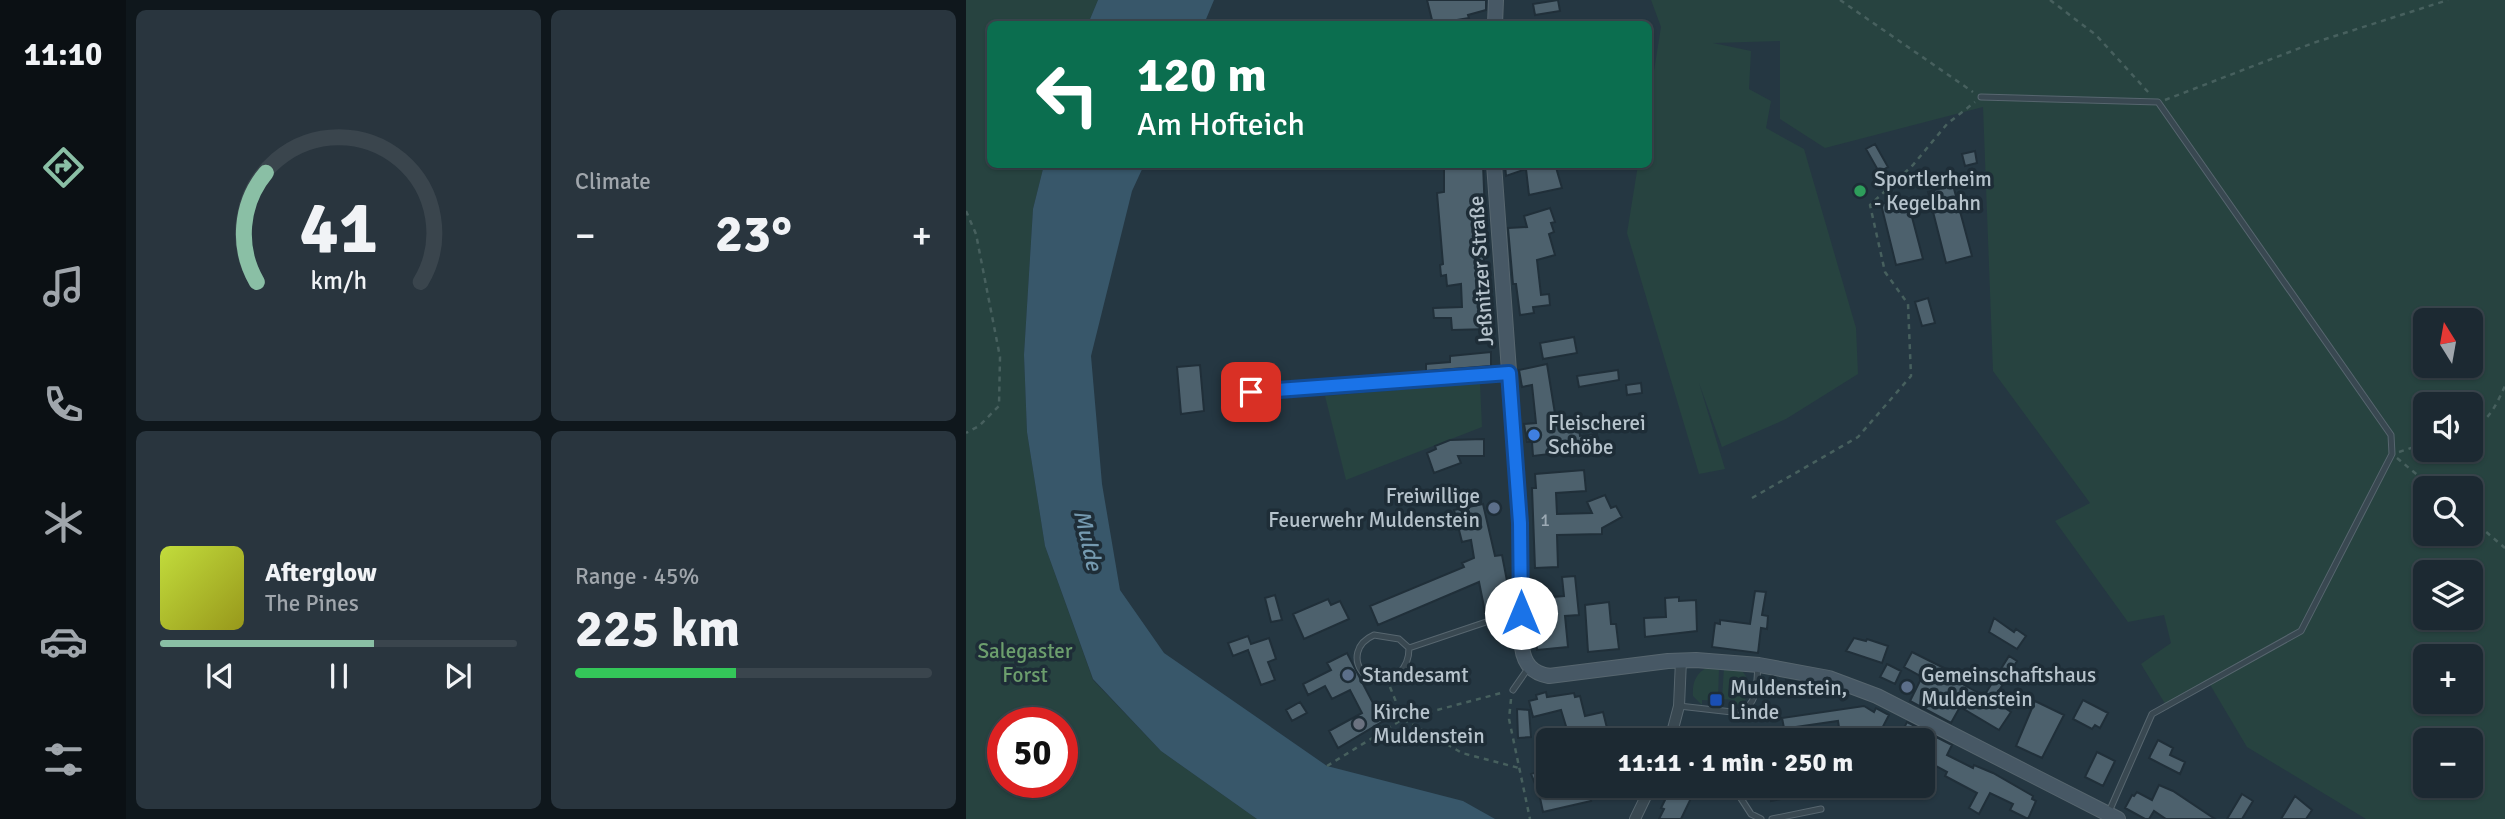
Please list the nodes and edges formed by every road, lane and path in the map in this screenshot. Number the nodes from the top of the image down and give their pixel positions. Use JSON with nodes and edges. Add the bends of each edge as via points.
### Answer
{"nodes":[{"id":1,"x":1496,"y":0,"type":"edge"},
{"id":2,"x":1840,"y":0,"type":"edge"},
{"id":3,"x":2050,"y":0,"type":"edge"},
{"id":4,"x":2448,"y":0,"type":"edge"},
{"id":5,"x":1495,"y":21,"type":"edge"},
{"id":6,"x":1981,"y":97,"type":"junction"},
{"id":7,"x":2158,"y":102,"type":"junction"},
{"id":8,"x":1494,"y":168,"type":"edge"},
{"id":9,"x":966,"y":211,"type":"edge"},
{"id":10,"x":1509,"y":373,"type":"junction"},
{"id":11,"x":2505,"y":386,"type":"edge"},
{"id":12,"x":1251,"y":392,"type":"dead end"},
{"id":13,"x":2483,"y":422,"type":"edge"},
{"id":14,"x":966,"y":433,"type":"edge"},
{"id":15,"x":2413,"y":447,"type":"edge"},
{"id":16,"x":2392,"y":454,"type":"junction"},
{"id":17,"x":2419,"y":476,"type":"edge"},
{"id":18,"x":1752,"y":498,"type":"dead end"},
{"id":19,"x":2483,"y":529,"type":"edge"},
{"id":20,"x":2505,"y":548,"type":"edge"},
{"id":21,"x":1521,"y":613,"type":"junction"},
{"id":22,"x":1409,"y":648,"type":"junction"},
{"id":23,"x":1681,"y":660,"type":"junction"},
{"id":24,"x":1759,"y":664,"type":"junction"},
{"id":25,"x":1529,"y":667,"type":"junction"},
{"id":26,"x":1387,"y":681,"type":"junction"},
{"id":27,"x":1513,"y":690,"type":"junction"},
{"id":28,"x":1679,"y":706,"type":"junction"},
{"id":29,"x":1403,"y":719,"type":"junction"},
{"id":30,"x":1673,"y":728,"type":"edge"},
{"id":31,"x":1327,"y":766,"type":"dead end"},
{"id":32,"x":1519,"y":768,"type":"junction"},
{"id":33,"x":1645,"y":798,"type":"edge"},
{"id":34,"x":1741,"y":798,"type":"edge"},
{"id":35,"x":1821,"y":809,"type":"dead end"},
{"id":36,"x":2113,"y":816,"type":"edge"},
{"id":37,"x":1530,"y":819,"type":"edge"},
{"id":38,"x":1635,"y":819,"type":"edge"},
{"id":39,"x":1761,"y":819,"type":"edge"},
{"id":40,"x":1772,"y":819,"type":"edge"}],
"edges":[{"from":1,"to":5,"type":"main road"},
{"from":2,"to":6,"type":"path"},
{"from":3,"to":7,"type":"path","via":[[2096,35]]},
{"from":4,"to":7,"type":"path","via":[[2313,43]]},
{"from":6,"to":7,"type":"lane"},
{"from":6,"to":18,"type":"path","via":[[1947,124],[1870,205],[1885,272],[1908,304],[1911,376],[1858,437]]},
{"from":7,"to":16,"type":"lane","via":[[2392,435]]},
{"from":8,"to":10,"type":"main road","name":"Jeßnitzer Straße"},
{"from":9,"to":14,"type":"path","via":[[976,234],[1000,357],[999,406]]},
{"from":10,"to":12,"type":"street"},
{"from":10,"to":21,"type":"main road","name":"Jeßnitzer Straße"},
{"from":11,"to":13,"type":"path"},
{"from":15,"to":16,"type":"path"},
{"from":16,"to":17,"type":"path"},
{"from":16,"to":36,"type":"lane","via":[[2301,631],[2152,714]]},
{"from":19,"to":20,"type":"path"},
{"from":21,"to":22,"type":"lane"},
{"from":21,"to":25,"type":"main road","name":"Jeßnitzer Straße","via":[[1522,647]]},
{"from":22,"to":26,"type":"lane","via":[[1402,670]]},
{"from":22,"to":26,"type":"lane","via":[[1399,639],[1381,635],[1362,643],[1357,657],[1361,671],[1373,680]]},
{"from":23,"to":24,"type":"main road"},
{"from":23,"to":25,"type":"main road","via":[[1549,676]]},
{"from":23,"to":28,"type":"street"},
{"from":24,"to":28,"type":"lane","via":[[1756,694],[1741,713]]},
{"from":24,"to":36,"type":"main road","via":[[1860,688]]},
{"from":25,"to":27,"type":"lane"},
{"from":26,"to":29,"type":"path"},
{"from":27,"to":29,"type":"path"},
{"from":27,"to":32,"type":"path","via":[[1509,719]]},
{"from":28,"to":30,"type":"street"},
{"from":29,"to":31,"type":"path"},
{"from":29,"to":32,"type":"path","via":[[1462,753]]},
{"from":32,"to":37,"type":"path"},
{"from":33,"to":38,"type":"street"},
{"from":34,"to":39,"type":"lane","via":[[1751,814]]},
{"from":35,"to":40,"type":"lane"}]}
